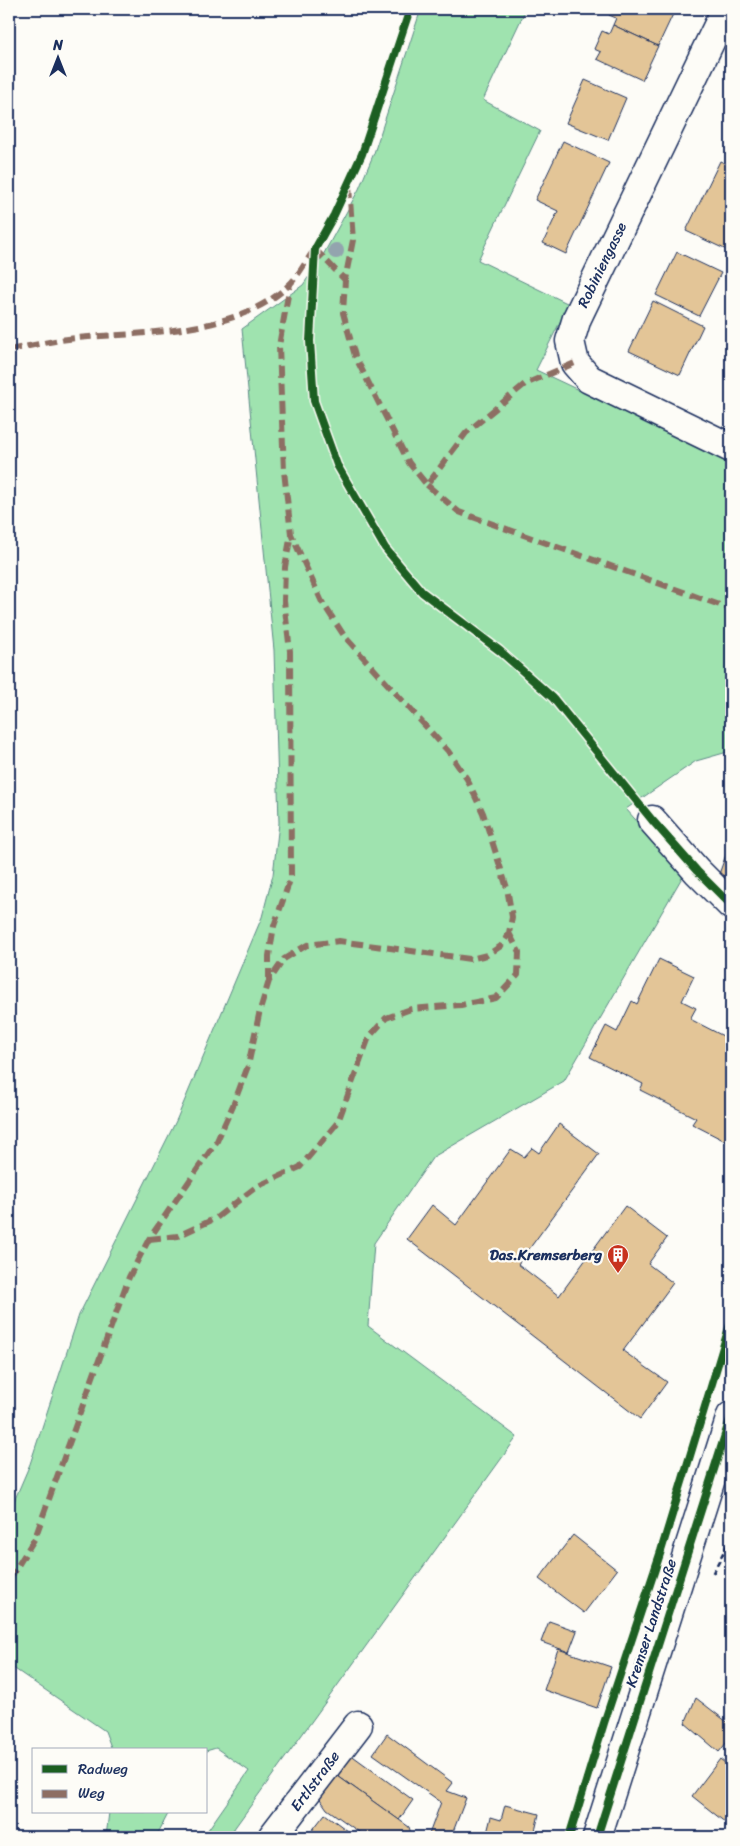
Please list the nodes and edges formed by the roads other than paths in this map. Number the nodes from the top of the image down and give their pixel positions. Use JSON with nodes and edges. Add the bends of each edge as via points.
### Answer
{"nodes":[{"id":1,"x":726,"y":9,"type":"edge"},
{"id":2,"x":731,"y":448,"type":"edge"},
{"id":3,"x":652,"y":820,"type":"dead end"},
{"id":4,"x":731,"y":905,"type":"edge"},
{"id":5,"x":731,"y":1416,"type":"edge"},
{"id":6,"x":358,"y":1725,"type":"dead end"},
{"id":7,"x":272,"y":1837,"type":"edge"},
{"id":8,"x":597,"y":1837,"type":"edge"}],
"edges":[{"from":1,"to":2,"type":"street","name":"Robiniengasse","via":[[577,318],[570,341],[575,363],[589,379]]},
{"from":3,"to":4,"type":"street"},
{"from":5,"to":8,"type":"street","name":"Kremser Landstraße"},
{"from":6,"to":7,"type":"street","name":"Ertlstraße"}]}
